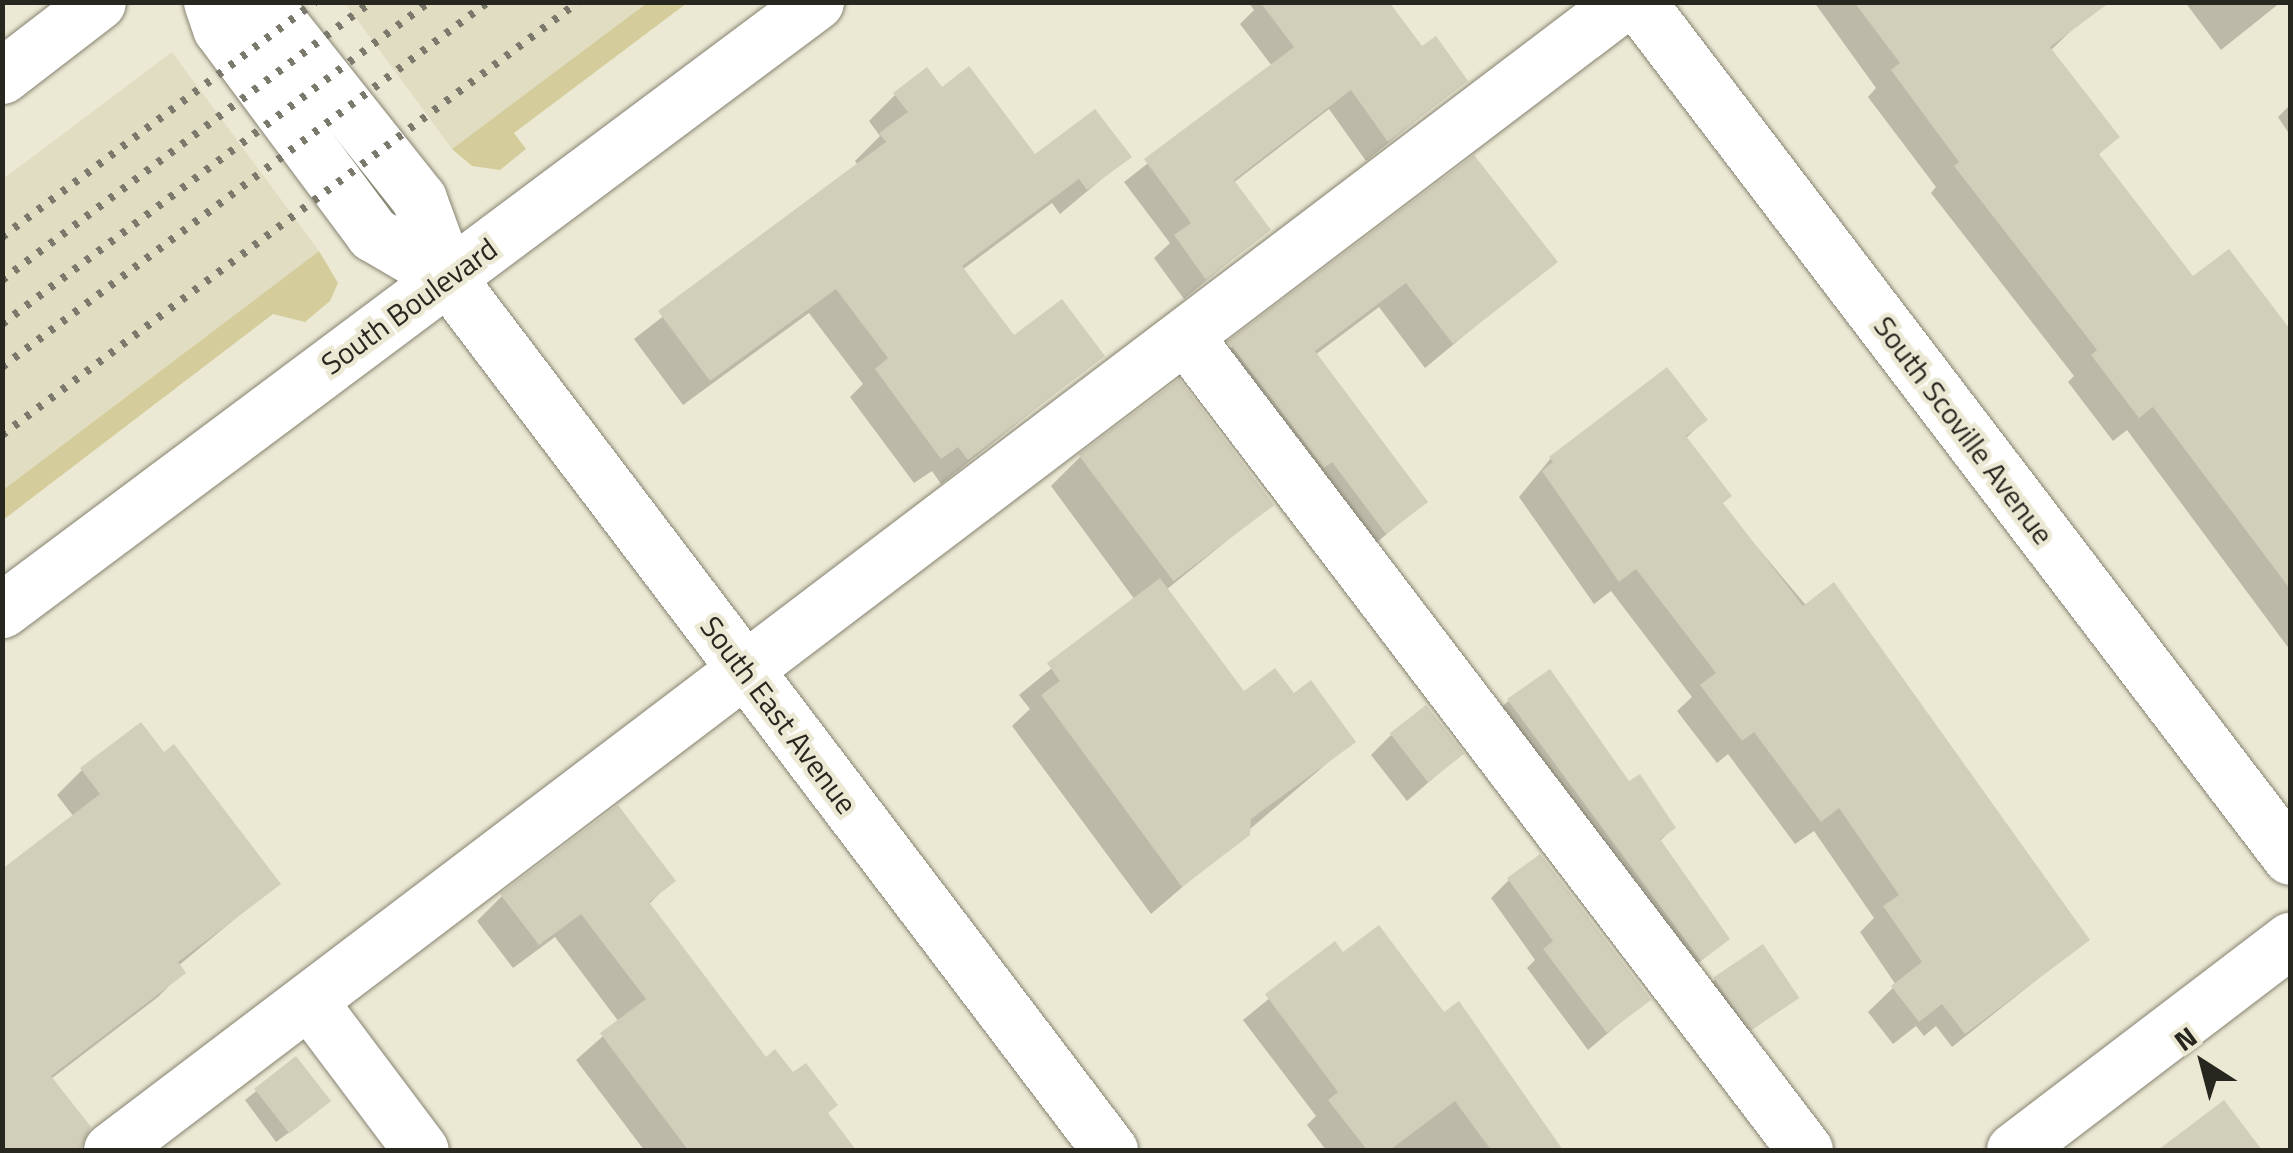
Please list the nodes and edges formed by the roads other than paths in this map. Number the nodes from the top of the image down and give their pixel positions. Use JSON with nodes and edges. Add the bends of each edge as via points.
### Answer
{"nodes":[{"id":1,"x":98,"y":2,"type":"edge"},
{"id":2,"x":211,"y":2,"type":"edge"},
{"id":3,"x":264,"y":2,"type":"edge"},
{"id":4,"x":816,"y":2,"type":"edge"},
{"id":5,"x":1624,"y":2,"type":"edge"},
{"id":6,"x":1638,"y":2,"type":"edge"},
{"id":7,"x":2,"y":76,"type":"edge"},
{"id":8,"x":448,"y":278,"type":"junction"},
{"id":9,"x":1185,"y":336,"type":"junction"},
{"id":10,"x":2,"y":610,"type":"edge"},
{"id":11,"x":744,"y":670,"type":"junction"},
{"id":12,"x":2290,"y":857,"type":"edge"},
{"id":13,"x":2290,"y":940,"type":"edge"},
{"id":14,"x":308,"y":1001,"type":"junction"},
{"id":15,"x":112,"y":1150,"type":"edge"},
{"id":16,"x":421,"y":1150,"type":"edge"},
{"id":17,"x":1110,"y":1150,"type":"edge"},
{"id":18,"x":1805,"y":1150,"type":"edge"},
{"id":19,"x":2014,"y":1150,"type":"edge"}],
"edges":[{"from":1,"to":7,"type":"street"},
{"from":2,"to":8,"type":"street","via":[[220,28],[373,234]]},
{"from":3,"to":8,"type":"street","via":[[419,200]]},
{"from":4,"to":8,"type":"street","name":"South Boulevard"},
{"from":5,"to":9,"type":"street"},
{"from":6,"to":12,"type":"street","name":"South Scoville Avenue"},
{"from":8,"to":10,"type":"street","name":"South Boulevard"},
{"from":8,"to":11,"type":"street","name":"South East Avenue"},
{"from":9,"to":11,"type":"street"},
{"from":9,"to":18,"type":"street"},
{"from":11,"to":14,"type":"street"},
{"from":11,"to":17,"type":"street","name":"South East Avenue"},
{"from":13,"to":19,"type":"street"},
{"from":14,"to":15,"type":"street"},
{"from":14,"to":16,"type":"street"}]}
